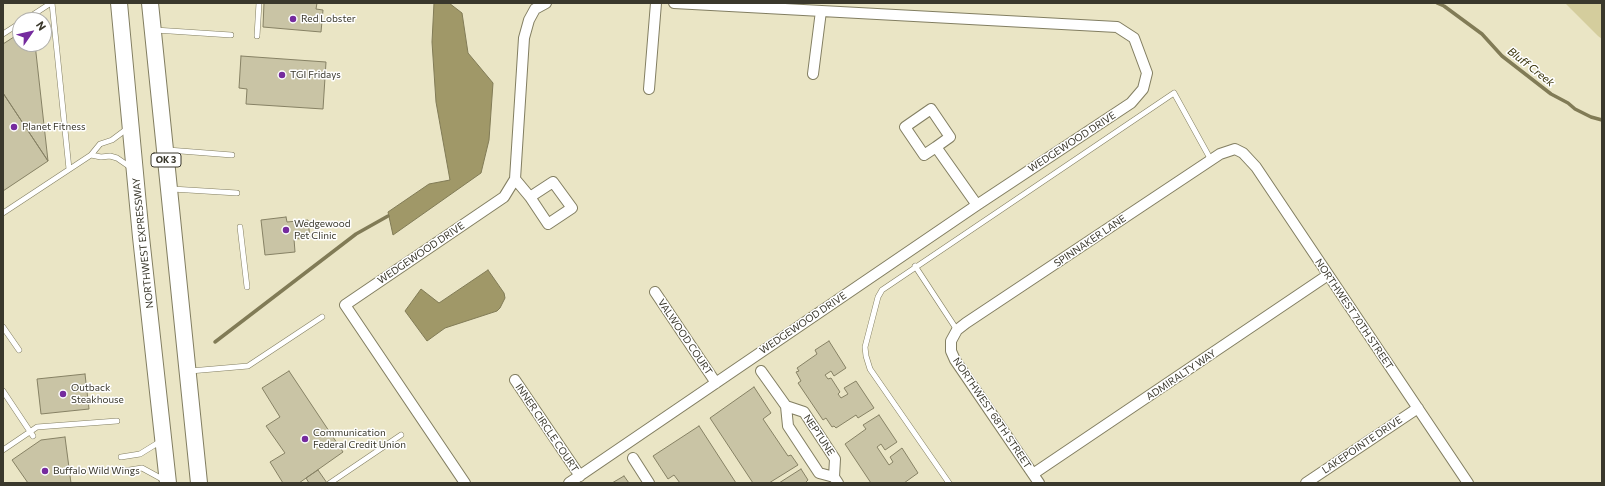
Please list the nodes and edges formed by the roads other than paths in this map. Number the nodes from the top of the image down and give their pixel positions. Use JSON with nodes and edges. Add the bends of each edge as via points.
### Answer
{"nodes":[{"id":1,"x":52,"y":3,"type":"edge"},
{"id":2,"x":119,"y":3,"type":"edge"},
{"id":3,"x":150,"y":3,"type":"edge"},
{"id":4,"x":260,"y":3,"type":"edge"},
{"id":5,"x":546,"y":3,"type":"edge"},
{"id":6,"x":656,"y":3,"type":"edge"},
{"id":7,"x":674,"y":3,"type":"edge"},
{"id":8,"x":820,"y":11,"type":"junction"},
{"id":9,"x":37,"y":12,"type":"edge"},
{"id":10,"x":12,"y":28,"type":"edge"},
{"id":11,"x":153,"y":30,"type":"junction"},
{"id":12,"x":3,"y":34,"type":"edge"},
{"id":13,"x":231,"y":35,"type":"dead end"},
{"id":14,"x":257,"y":36,"type":"dead end"},
{"id":15,"x":814,"y":74,"type":"dead end"},
{"id":16,"x":649,"y":89,"type":"dead end"},
{"id":17,"x":131,"y":127,"type":"junction"},
{"id":18,"x":936,"y":147,"type":"junction"},
{"id":19,"x":165,"y":150,"type":"junction"},
{"id":20,"x":1235,"y":150,"type":"joint"},
{"id":21,"x":91,"y":155,"type":"junction"},
{"id":22,"x":232,"y":155,"type":"dead end"},
{"id":23,"x":1211,"y":160,"type":"junction"},
{"id":24,"x":69,"y":169,"type":"junction"},
{"id":25,"x":135,"y":170,"type":"junction"},
{"id":26,"x":515,"y":179,"type":"junction"},
{"id":27,"x":169,"y":189,"type":"junction"},
{"id":28,"x":237,"y":193,"type":"dead end"},
{"id":29,"x":530,"y":197,"type":"dead end"},
{"id":30,"x":977,"y":205,"type":"junction"},
{"id":31,"x":3,"y":213,"type":"edge"},
{"id":32,"x":240,"y":227,"type":"dead end"},
{"id":33,"x":915,"y":266,"type":"junction"},
{"id":34,"x":1328,"y":276,"type":"junction"},
{"id":35,"x":248,"y":287,"type":"dead end"},
{"id":36,"x":654,"y":292,"type":"dead end"},
{"id":37,"x":322,"y":317,"type":"dead end"},
{"id":38,"x":3,"y":327,"type":"edge"},
{"id":39,"x":958,"y":330,"type":"junction"},
{"id":40,"x":951,"y":341,"type":"joint"},
{"id":41,"x":19,"y":350,"type":"dead end"},
{"id":42,"x":761,"y":371,"type":"dead end"},
{"id":43,"x":187,"y":372,"type":"junction"},
{"id":44,"x":515,"y":380,"type":"dead end"},
{"id":45,"x":716,"y":383,"type":"junction"},
{"id":46,"x":3,"y":391,"type":"edge"},
{"id":47,"x":786,"y":406,"type":"junction"},
{"id":48,"x":1418,"y":408,"type":"junction"},
{"id":49,"x":117,"y":421,"type":"dead end"},
{"id":50,"x":31,"y":434,"type":"junction"},
{"id":51,"x":401,"y":435,"type":"dead end"},
{"id":52,"x":164,"y":439,"type":"junction"},
{"id":53,"x":3,"y":449,"type":"edge"},
{"id":54,"x":121,"y":457,"type":"dead end"},
{"id":55,"x":633,"y":458,"type":"dead end"},
{"id":56,"x":122,"y":471,"type":"dead end"},
{"id":57,"x":580,"y":476,"type":"junction"},
{"id":58,"x":1036,"y":479,"type":"edge"},
{"id":59,"x":836,"y":480,"type":"edge"},
{"id":60,"x":168,"y":483,"type":"edge"},
{"id":61,"x":199,"y":483,"type":"edge"},
{"id":62,"x":330,"y":483,"type":"edge"},
{"id":63,"x":465,"y":483,"type":"edge"},
{"id":64,"x":569,"y":483,"type":"edge"},
{"id":65,"x":649,"y":483,"type":"edge"},
{"id":66,"x":949,"y":483,"type":"edge"},
{"id":67,"x":1306,"y":483,"type":"edge"},
{"id":68,"x":1468,"y":483,"type":"edge"}],
"edges":[{"from":1,"to":9,"type":"lane"},
{"from":1,"to":24,"type":"lane"},
{"from":2,"to":17,"type":"highway","name":"NORTHWEST EXPRESSWAY"},
{"from":3,"to":11,"type":"highway","number":"OK 3"},
{"from":4,"to":14,"type":"lane"},
{"from":5,"to":26,"type":"street","name":"WEDGEWOOD DRIVE","via":[[535,9],[524,38]]},
{"from":6,"to":16,"type":"street"},
{"from":7,"to":8,"type":"street","name":"WEDGEWOOD DRIVE"},
{"from":8,"to":15,"type":"street"},
{"from":8,"to":30,"type":"street","name":"WEDGEWOOD DRIVE","via":[[1117,27],[1134,38],[1146,73],[1143,89],[1131,103]]},
{"from":10,"to":12,"type":"lane"},
{"from":11,"to":13,"type":"lane"},
{"from":11,"to":19,"type":"highway","number":"OK 3"},
{"from":17,"to":21,"type":"lane","via":[[112,140],[100,144]]},
{"from":17,"to":25,"type":"highway","name":"NORTHWEST EXPRESSWAY"},
{"from":18,"to":18,"type":"street","via":[[950,137],[931,109],[905,127],[924,155]]},
{"from":18,"to":30,"type":"street"},
{"from":19,"to":22,"type":"lane"},
{"from":19,"to":27,"type":"highway","number":"OK 3"},
{"from":20,"to":23,"type":"street","name":"SPINNAKER LANE","via":[[1220,154]]},
{"from":20,"to":34,"type":"street","name":"NORTHWEST 70TH STREET","via":[[1250,159]]},
{"from":21,"to":24,"type":"lane"},
{"from":21,"to":25,"type":"lane","via":[[117,158]]},
{"from":23,"to":33,"type":"lane","via":[[1174,93]]},
{"from":23,"to":39,"type":"street","name":"SPINNAKER LANE"},
{"from":24,"to":31,"type":"lane"},
{"from":25,"to":52,"type":"highway","name":"NORTHWEST EXPRESSWAY"},
{"from":26,"to":29,"type":"street"},
{"from":26,"to":63,"type":"street","name":"WEDGEWOOD DRIVE","via":[[504,198],[345,305]]},
{"from":27,"to":28,"type":"lane"},
{"from":27,"to":43,"type":"highway","number":"OK 3"},
{"from":30,"to":45,"type":"street","name":"WEDGEWOOD DRIVE"},
{"from":32,"to":35,"type":"lane"},
{"from":33,"to":39,"type":"lane"},
{"from":33,"to":66,"type":"lane","via":[[882,290],[878,297],[865,347],[866,356],[870,369]]},
{"from":34,"to":48,"type":"street","name":"NORTHWEST 70TH STREET"},
{"from":34,"to":58,"type":"street","name":"ADMIRALTY WAY"},
{"from":36,"to":45,"type":"street","name":"VALWOOD COURT"},
{"from":37,"to":43,"type":"lane","via":[[248,366]]},
{"from":38,"to":41,"type":"lane"},
{"from":39,"to":40,"type":"street","name":"SPINNAKER LANE"},
{"from":40,"to":58,"type":"street","name":"NORTHWEST 68TH STREET","via":[[951,351],[955,360]]},
{"from":42,"to":47,"type":"street","name":"NEPTUNE"},
{"from":43,"to":61,"type":"highway","number":"OK 3"},
{"from":44,"to":57,"type":"street","name":"INNER CIRCLE COURT"},
{"from":45,"to":57,"type":"street","name":"WEDGEWOOD DRIVE"},
{"from":46,"to":50,"type":"lane"},
{"from":47,"to":59,"type":"street","name":"NEPTUNE","via":[[788,426],[818,473]]},
{"from":47,"to":59,"type":"street","name":"NEPTUNE","via":[[804,412],[835,459]]},
{"from":48,"to":67,"type":"street","name":"LAKEPOINTE DRIVE"},
{"from":48,"to":68,"type":"street","name":"NORTHWEST 70TH STREET"},
{"from":49,"to":50,"type":"lane","via":[[40,427]]},
{"from":50,"to":53,"type":"lane"},
{"from":51,"to":62,"type":"lane"},
{"from":52,"to":54,"type":"lane","via":[[140,454]]},
{"from":52,"to":60,"type":"highway","name":"NORTHWEST EXPRESSWAY"},
{"from":55,"to":65,"type":"street"},
{"from":56,"to":60,"type":"lane","via":[[142,468]]},
{"from":57,"to":64,"type":"street","name":"WEDGEWOOD DRIVE"}]}
